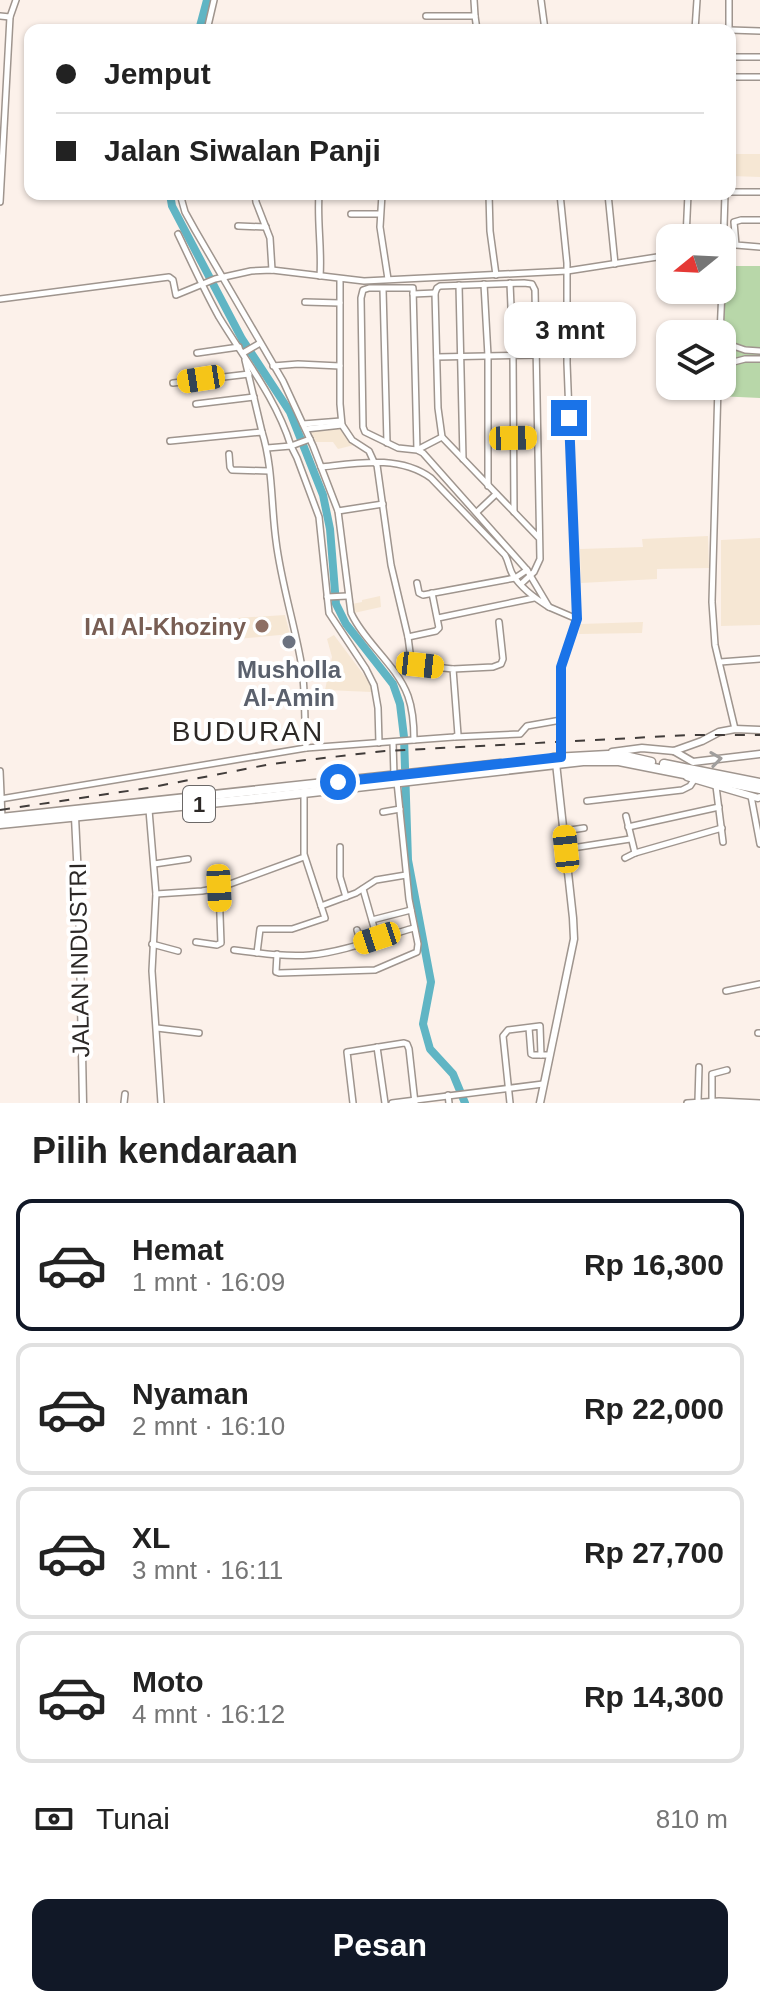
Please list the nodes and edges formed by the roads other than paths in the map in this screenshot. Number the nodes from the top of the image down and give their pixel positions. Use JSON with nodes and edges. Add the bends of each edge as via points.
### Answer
{"nodes":[{"id":1,"x":16,"y":0,"type":"edge"},
{"id":2,"x":214,"y":0,"type":"edge"},
{"id":3,"x":474,"y":0,"type":"edge"},
{"id":4,"x":541,"y":0,"type":"edge"},
{"id":5,"x":697,"y":0,"type":"edge"},
{"id":6,"x":729,"y":0,"type":"edge"},
{"id":7,"x":0,"y":16,"type":"edge"},
{"id":8,"x":426,"y":16,"type":"dead end"},
{"id":9,"x":475,"y":16,"type":"junction"},
{"id":10,"x":10,"y":17,"type":"junction"},
{"id":11,"x":208,"y":24,"type":"edge"},
{"id":12,"x":476,"y":24,"type":"edge"},
{"id":13,"x":544,"y":24,"type":"edge"},
{"id":14,"x":695,"y":24,"type":"edge"},
{"id":15,"x":730,"y":24,"type":"edge"},
{"id":16,"x":736,"y":30,"type":"edge"},
{"id":17,"x":760,"y":31,"type":"edge"},
{"id":18,"x":736,"y":57,"type":"edge"},
{"id":19,"x":760,"y":57,"type":"edge"},
{"id":20,"x":736,"y":77,"type":"edge"},
{"id":21,"x":760,"y":77,"type":"edge"},
{"id":22,"x":2,"y":114,"type":"edge"},
{"id":23,"x":1,"y":178,"type":"edge"},
{"id":24,"x":760,"y":192,"type":"edge"},
{"id":25,"x":736,"y":193,"type":"edge"},
{"id":26,"x":182,"y":200,"type":"edge"},
{"id":27,"x":256,"y":200,"type":"edge"},
{"id":28,"x":319,"y":200,"type":"edge"},
{"id":29,"x":381,"y":200,"type":"edge"},
{"id":30,"x":489,"y":200,"type":"edge"},
{"id":31,"x":561,"y":200,"type":"edge"},
{"id":32,"x":609,"y":200,"type":"edge"},
{"id":33,"x":688,"y":200,"type":"edge"},
{"id":34,"x":727,"y":200,"type":"edge"},
{"id":35,"x":0,"y":202,"type":"edge"},
{"id":36,"x":351,"y":214,"type":"dead end"},
{"id":37,"x":380,"y":214,"type":"junction"},
{"id":38,"x":760,"y":220,"type":"edge"},
{"id":39,"x":687,"y":224,"type":"edge"},
{"id":40,"x":725,"y":224,"type":"edge"},
{"id":41,"x":734,"y":224,"type":"edge"},
{"id":42,"x":238,"y":226,"type":"dead end"},
{"id":43,"x":266,"y":227,"type":"junction"},
{"id":44,"x":178,"y":234,"type":"dead end"},
{"id":45,"x":736,"y":245,"type":"edge"},
{"id":46,"x":760,"y":247,"type":"edge"},
{"id":47,"x":656,"y":257,"type":"edge"},
{"id":48,"x":615,"y":264,"type":"junction"},
{"id":49,"x":272,"y":270,"type":"junction"},
{"id":50,"x":567,"y":271,"type":"junction"},
{"id":51,"x":496,"y":275,"type":"junction"},
{"id":52,"x":320,"y":276,"type":"junction"},
{"id":53,"x":223,"y":277,"type":"junction"},
{"id":54,"x":340,"y":279,"type":"junction"},
{"id":55,"x":388,"y":279,"type":"junction"},
{"id":56,"x":413,"y":279,"type":"junction"},
{"id":57,"x":204,"y":283,"type":"junction"},
{"id":58,"x":510,"y":283,"type":"junction"},
{"id":59,"x":484,"y":284,"type":"junction"},
{"id":60,"x":459,"y":285,"type":"junction"},
{"id":61,"x":383,"y":289,"type":"junction"},
{"id":62,"x":413,"y":291,"type":"junction"},
{"id":63,"x":435,"y":293,"type":"junction"},
{"id":64,"x":0,"y":299,"type":"edge"},
{"id":65,"x":305,"y":302,"type":"dead end"},
{"id":66,"x":340,"y":303,"type":"junction"},
{"id":67,"x":257,"y":345,"type":"junction"},
{"id":68,"x":736,"y":347,"type":"edge"},
{"id":69,"x":745,"y":350,"type":"junction"},
{"id":70,"x":760,"y":351,"type":"edge"},
{"id":71,"x":243,"y":352,"type":"junction"},
{"id":72,"x":197,"y":353,"type":"dead end"},
{"id":73,"x":513,"y":355,"type":"junction"},
{"id":74,"x":536,"y":355,"type":"junction"},
{"id":75,"x":461,"y":356,"type":"junction"},
{"id":76,"x":488,"y":356,"type":"junction"},
{"id":77,"x":437,"y":357,"type":"junction"},
{"id":78,"x":745,"y":359,"type":"junction"},
{"id":79,"x":760,"y":359,"type":"edge"},
{"id":80,"x":736,"y":361,"type":"edge"},
{"id":81,"x":273,"y":366,"type":"junction"},
{"id":82,"x":340,"y":366,"type":"junction"},
{"id":83,"x":249,"y":374,"type":"junction"},
{"id":84,"x":173,"y":383,"type":"dead end"},
{"id":85,"x":266,"y":389,"type":"junction"},
{"id":86,"x":253,"y":394,"type":"junction"},
{"id":87,"x":718,"y":400,"type":"edge"},
{"id":88,"x":196,"y":404,"type":"dead end"},
{"id":89,"x":342,"y":423,"type":"junction"},
{"id":90,"x":304,"y":427,"type":"junction"},
{"id":91,"x":262,"y":432,"type":"junction"},
{"id":92,"x":442,"y":437,"type":"junction"},
{"id":93,"x":537,"y":437,"type":"junction"},
{"id":94,"x":513,"y":438,"type":"junction"},
{"id":95,"x":308,"y":440,"type":"junction"},
{"id":96,"x":170,"y":441,"type":"dead end"},
{"id":97,"x":387,"y":443,"type":"junction"},
{"id":98,"x":294,"y":445,"type":"junction"},
{"id":99,"x":267,"y":448,"type":"junction"},
{"id":100,"x":417,"y":450,"type":"junction"},
{"id":101,"x":229,"y":454,"type":"dead end"},
{"id":102,"x":463,"y":459,"type":"junction"},
{"id":103,"x":374,"y":462,"type":"junction"},
{"id":104,"x":321,"y":467,"type":"junction"},
{"id":105,"x":269,"y":471,"type":"junction"},
{"id":106,"x":488,"y":486,"type":"junction"},
{"id":107,"x":496,"y":494,"type":"junction"},
{"id":108,"x":383,"y":504,"type":"junction"},
{"id":109,"x":338,"y":511,"type":"junction"},
{"id":110,"x":477,"y":512,"type":"junction"},
{"id":111,"x":514,"y":513,"type":"junction"},
{"id":112,"x":539,"y":538,"type":"junction"},
{"id":113,"x":527,"y":570,"type":"junction"},
{"id":114,"x":531,"y":577,"type":"junction"},
{"id":115,"x":515,"y":578,"type":"junction"},
{"id":116,"x":417,"y":583,"type":"dead end"},
{"id":117,"x":521,"y":584,"type":"junction"},
{"id":118,"x":432,"y":593,"type":"junction"},
{"id":119,"x":346,"y":596,"type":"junction"},
{"id":120,"x":328,"y":597,"type":"junction"},
{"id":121,"x":534,"y":598,"type":"junction"},
{"id":122,"x":549,"y":607,"type":"junction"},
{"id":123,"x":438,"y":618,"type":"junction"},
{"id":124,"x":577,"y":619,"type":"junction"},
{"id":125,"x":499,"y":622,"type":"dead end"},
{"id":126,"x":408,"y":637,"type":"junction"},
{"id":127,"x":760,"y":659,"type":"edge"},
{"id":128,"x":720,"y":662,"type":"junction"},
{"id":129,"x":453,"y":669,"type":"junction"},
{"id":130,"x":561,"y":720,"type":"junction"},
{"id":131,"x":735,"y":729,"type":"junction"},
{"id":132,"x":760,"y":730,"type":"edge"},
{"id":133,"x":454,"y":737,"type":"junction"},
{"id":134,"x":411,"y":740,"type":"junction"},
{"id":135,"x":396,"y":741,"type":"junction"},
{"id":136,"x":379,"y":743,"type":"junction"},
{"id":137,"x":306,"y":748,"type":"junction"},
{"id":138,"x":674,"y":751,"type":"junction"},
{"id":139,"x":760,"y":754,"type":"edge"},
{"id":140,"x":599,"y":755,"type":"junction"},
{"id":141,"x":558,"y":760,"type":"junction"},
{"id":142,"x":0,"y":771,"type":"edge"},
{"id":143,"x":681,"y":773,"type":"junction"},
{"id":144,"x":396,"y":779,"type":"junction"},
{"id":145,"x":694,"y":780,"type":"junction"},
{"id":146,"x":732,"y":781,"type":"junction"},
{"id":147,"x":716,"y":786,"type":"junction"},
{"id":148,"x":304,"y":792,"type":"junction"},
{"id":149,"x":274,"y":793,"type":"junction"},
{"id":150,"x":758,"y":794,"type":"edge"},
{"id":151,"x":260,"y":795,"type":"junction"},
{"id":152,"x":1,"y":799,"type":"edge"},
{"id":153,"x":587,"y":801,"type":"dead end"},
{"id":154,"x":719,"y":807,"type":"junction"},
{"id":155,"x":149,"y":809,"type":"junction"},
{"id":156,"x":400,"y":809,"type":"junction"},
{"id":157,"x":383,"y":812,"type":"dead end"},
{"id":158,"x":626,"y":816,"type":"dead end"},
{"id":159,"x":75,"y":817,"type":"junction"},
{"id":160,"x":1,"y":820,"type":"edge"},
{"id":161,"x":628,"y":827,"type":"junction"},
{"id":162,"x":584,"y":828,"type":"dead end"},
{"id":163,"x":722,"y":828,"type":"junction"},
{"id":164,"x":564,"y":831,"type":"junction"},
{"id":165,"x":630,"y":839,"type":"junction"},
{"id":166,"x":723,"y":842,"type":"dead end"},
{"id":167,"x":760,"y":844,"type":"edge"},
{"id":168,"x":340,"y":847,"type":"dead end"},
{"id":169,"x":566,"y":849,"type":"junction"},
{"id":170,"x":635,"y":853,"type":"junction"},
{"id":171,"x":304,"y":857,"type":"junction"},
{"id":172,"x":625,"y":858,"type":"dead end"},
{"id":173,"x":188,"y":859,"type":"dead end"},
{"id":174,"x":154,"y":864,"type":"junction"},
{"id":175,"x":406,"y":875,"type":"junction"},
{"id":176,"x":219,"y":888,"type":"junction"},
{"id":177,"x":363,"y":889,"type":"junction"},
{"id":178,"x":156,"y":894,"type":"junction"},
{"id":179,"x":346,"y":897,"type":"junction"},
{"id":180,"x":321,"y":906,"type":"junction"},
{"id":181,"x":411,"y":910,"type":"junction"},
{"id":182,"x":372,"y":920,"type":"junction"},
{"id":183,"x":414,"y":928,"type":"junction"},
{"id":184,"x":357,"y":930,"type":"dead end"},
{"id":185,"x":377,"y":938,"type":"junction"},
{"id":186,"x":196,"y":942,"type":"dead end"},
{"id":187,"x":361,"y":943,"type":"junction"},
{"id":188,"x":152,"y":944,"type":"junction"},
{"id":189,"x":234,"y":950,"type":"dead end"},
{"id":190,"x":178,"y":951,"type":"dead end"},
{"id":191,"x":257,"y":953,"type":"junction"},
{"id":192,"x":277,"y":954,"type":"junction"},
{"id":193,"x":760,"y":984,"type":"edge"},
{"id":194,"x":726,"y":991,"type":"dead end"},
{"id":195,"x":157,"y":1028,"type":"junction"},
{"id":196,"x":529,"y":1028,"type":"junction"},
{"id":197,"x":199,"y":1033,"type":"dead end"},
{"id":198,"x":377,"y":1047,"type":"junction"},
{"id":199,"x":545,"y":1055,"type":"junction"},
{"id":200,"x":699,"y":1067,"type":"dead end"},
{"id":201,"x":727,"y":1070,"type":"dead end"},
{"id":202,"x":543,"y":1084,"type":"junction"},
{"id":203,"x":508,"y":1088,"type":"junction"},
{"id":204,"x":125,"y":1094,"type":"dead end"},
{"id":205,"x":448,"y":1095,"type":"junction"},
{"id":206,"x":415,"y":1101,"type":"edge"},
{"id":207,"x":698,"y":1101,"type":"edge"},
{"id":208,"x":710,"y":1101,"type":"edge"},
{"id":209,"x":83,"y":1103,"type":"edge"},
{"id":210,"x":124,"y":1103,"type":"edge"},
{"id":211,"x":161,"y":1103,"type":"edge"},
{"id":212,"x":353,"y":1103,"type":"edge"},
{"id":213,"x":385,"y":1103,"type":"edge"},
{"id":214,"x":392,"y":1103,"type":"edge"},
{"id":215,"x":449,"y":1103,"type":"edge"},
{"id":216,"x":510,"y":1103,"type":"edge"},
{"id":217,"x":540,"y":1103,"type":"edge"},
{"id":218,"x":687,"y":1103,"type":"edge"},
{"id":219,"x":760,"y":1103,"type":"edge"}],
"edges":[{"from":1,"to":10,"type":"street"},
{"from":2,"to":11,"type":"street"},
{"from":3,"to":9,"type":"street"},
{"from":4,"to":13,"type":"street"},
{"from":5,"to":14,"type":"street"},
{"from":6,"to":15,"type":"street"},
{"from":7,"to":10,"type":"street"},
{"from":8,"to":9,"type":"street"},
{"from":9,"to":12,"type":"street"},
{"from":10,"to":22,"type":"street"},
{"from":16,"to":17,"type":"street"},
{"from":18,"to":19,"type":"street"},
{"from":20,"to":21,"type":"street"},
{"from":22,"to":23,"type":"street"},
{"from":23,"to":35,"type":"street"},
{"from":24,"to":25,"type":"street"},
{"from":26,"to":53,"type":"street"},
{"from":27,"to":43,"type":"street"},
{"from":28,"to":52,"type":"street"},
{"from":29,"to":37,"type":"street"},
{"from":30,"to":51,"type":"street"},
{"from":31,"to":50,"type":"street"},
{"from":32,"to":48,"type":"street"},
{"from":33,"to":39,"type":"street"},
{"from":34,"to":40,"type":"street"},
{"from":36,"to":37,"type":"street"},
{"from":37,"to":55,"type":"street"},
{"from":38,"to":41,"type":"street"},
{"from":42,"to":43,"type":"street"},
{"from":43,"to":49,"type":"street"},
{"from":44,"to":57,"type":"street"},
{"from":45,"to":46,"type":"street"},
{"from":47,"to":48,"type":"street"},
{"from":48,"to":50,"type":"street"},
{"from":49,"to":52,"type":"street"},
{"from":49,"to":53,"type":"street"},
{"from":50,"to":51,"type":"street"},
{"from":50,"to":124,"type":"street"},
{"from":51,"to":56,"type":"street"},
{"from":52,"to":54,"type":"street"},
{"from":53,"to":57,"type":"street"},
{"from":53,"to":67,"type":"street"},
{"from":54,"to":55,"type":"street"},
{"from":54,"to":66,"type":"street"},
{"from":55,"to":56,"type":"street"},
{"from":56,"to":62,"type":"street"},
{"from":57,"to":64,"type":"street","via":[[176,295],[169,277]]},
{"from":57,"to":71,"type":"street"},
{"from":58,"to":59,"type":"street"},
{"from":58,"to":73,"type":"street"},
{"from":58,"to":74,"type":"street","via":[[534,286]]},
{"from":59,"to":60,"type":"street"},
{"from":59,"to":76,"type":"street"},
{"from":60,"to":63,"type":"street","via":[[440,286]]},
{"from":60,"to":75,"type":"street"},
{"from":61,"to":62,"type":"street"},
{"from":61,"to":97,"type":"street"},
{"from":61,"to":97,"type":"street","via":[[366,288],[361,294],[363,427]]},
{"from":62,"to":63,"type":"street"},
{"from":62,"to":100,"type":"street"},
{"from":63,"to":77,"type":"street"},
{"from":65,"to":66,"type":"street"},
{"from":66,"to":82,"type":"street"},
{"from":67,"to":71,"type":"street"},
{"from":67,"to":81,"type":"street"},
{"from":68,"to":69,"type":"street"},
{"from":69,"to":70,"type":"street"},
{"from":69,"to":78,"type":"street"},
{"from":71,"to":72,"type":"street"},
{"from":71,"to":83,"type":"street"},
{"from":71,"to":85,"type":"street"},
{"from":73,"to":74,"type":"street"},
{"from":73,"to":76,"type":"street"},
{"from":73,"to":94,"type":"street"},
{"from":74,"to":93,"type":"street"},
{"from":75,"to":76,"type":"street"},
{"from":75,"to":77,"type":"street"},
{"from":75,"to":102,"type":"street"},
{"from":76,"to":106,"type":"street"},
{"from":77,"to":92,"type":"street"},
{"from":78,"to":79,"type":"street"},
{"from":78,"to":80,"type":"street"},
{"from":81,"to":82,"type":"street"},
{"from":81,"to":90,"type":"street"},
{"from":82,"to":89,"type":"street"},
{"from":83,"to":84,"type":"street"},
{"from":83,"to":86,"type":"street"},
{"from":85,"to":86,"type":"street"},
{"from":85,"to":98,"type":"street"},
{"from":86,"to":88,"type":"street"},
{"from":86,"to":91,"type":"street"},
{"from":87,"to":128,"type":"street","via":[[712,602]]},
{"from":89,"to":90,"type":"street"},
{"from":89,"to":103,"type":"street"},
{"from":90,"to":95,"type":"street"},
{"from":91,"to":96,"type":"street"},
{"from":91,"to":99,"type":"street"},
{"from":92,"to":100,"type":"street"},
{"from":92,"to":102,"type":"street"},
{"from":93,"to":94,"type":"street"},
{"from":93,"to":112,"type":"street"},
{"from":94,"to":111,"type":"street"},
{"from":95,"to":98,"type":"street"},
{"from":95,"to":104,"type":"street"},
{"from":97,"to":100,"type":"street"},
{"from":98,"to":99,"type":"street"},
{"from":98,"to":120,"type":"street","via":[[319,517]]},
{"from":99,"to":105,"type":"street"},
{"from":100,"to":110,"type":"street"},
{"from":101,"to":105,"type":"street","via":[[232,470]]},
{"from":102,"to":106,"type":"street"},
{"from":103,"to":104,"type":"street"},
{"from":103,"to":108,"type":"street"},
{"from":103,"to":115,"type":"street","via":[[418,469],[431,478],[505,555]]},
{"from":104,"to":109,"type":"street"},
{"from":105,"to":137,"type":"street","via":[[283,584],[301,660]]},
{"from":106,"to":107,"type":"street"},
{"from":107,"to":110,"type":"street"},
{"from":107,"to":111,"type":"street"},
{"from":108,"to":109,"type":"street"},
{"from":108,"to":126,"type":"street"},
{"from":109,"to":119,"type":"street"},
{"from":110,"to":113,"type":"street"},
{"from":111,"to":112,"type":"street"},
{"from":112,"to":114,"type":"street","via":[[540,563]]},
{"from":113,"to":114,"type":"street"},
{"from":113,"to":115,"type":"street"},
{"from":114,"to":117,"type":"street"},
{"from":114,"to":122,"type":"street"},
{"from":115,"to":117,"type":"street"},
{"from":115,"to":118,"type":"street"},
{"from":116,"to":118,"type":"street","via":[[420,594]]},
{"from":117,"to":121,"type":"street"},
{"from":118,"to":123,"type":"street"},
{"from":119,"to":120,"type":"street"},
{"from":119,"to":134,"type":"street","via":[[354,619],[408,695],[414,723]]},
{"from":120,"to":136,"type":"street","via":[[332,619],[374,685]]},
{"from":121,"to":122,"type":"street"},
{"from":121,"to":123,"type":"street"},
{"from":122,"to":124,"type":"street"},
{"from":123,"to":126,"type":"street","via":[[436,631]]},
{"from":124,"to":130,"type":"street","via":[[561,667]]},
{"from":125,"to":129,"type":"street","via":[[501,664]]},
{"from":126,"to":129,"type":"street","via":[[414,664]]},
{"from":127,"to":128,"type":"street"},
{"from":128,"to":131,"type":"street"},
{"from":129,"to":133,"type":"street","via":[[459,731]]},
{"from":130,"to":133,"type":"street","via":[[527,726],[520,734]]},
{"from":130,"to":141,"type":"street"},
{"from":131,"to":132,"type":"street"},
{"from":131,"to":138,"type":"street"},
{"from":133,"to":134,"type":"street"},
{"from":134,"to":135,"type":"street"},
{"from":135,"to":136,"type":"street"},
{"from":135,"to":144,"type":"street"},
{"from":136,"to":137,"type":"street"},
{"from":137,"to":152,"type":"street"},
{"from":138,"to":139,"type":"street","one_way":true,"via":[[693,762]]},
{"from":138,"to":140,"type":"street","via":[[642,748]]},
{"from":140,"to":141,"type":"highway","number":"1"},
{"from":140,"to":146,"type":"highway","number":"1","via":[[625,756]]},
{"from":141,"to":143,"type":"highway","number":"1","via":[[619,761]]},
{"from":141,"to":144,"type":"highway","number":"1"},
{"from":141,"to":164,"type":"street"},
{"from":142,"to":152,"type":"street"},
{"from":143,"to":145,"type":"street"},
{"from":143,"to":146,"type":"highway","number":"1"},
{"from":144,"to":148,"type":"highway","number":"1"},
{"from":144,"to":149,"type":"highway","number":"1"},
{"from":144,"to":156,"type":"street"},
{"from":145,"to":147,"type":"street"},
{"from":145,"to":153,"type":"street","via":[[682,790]]},
{"from":146,"to":150,"type":"highway","number":"1"},
{"from":147,"to":150,"type":"street"},
{"from":147,"to":154,"type":"street"},
{"from":148,"to":149,"type":"highway","number":"1"},
{"from":148,"to":171,"type":"street"},
{"from":149,"to":151,"type":"highway","number":"1"},
{"from":150,"to":167,"type":"street"},
{"from":151,"to":155,"type":"highway","number":"1"},
{"from":151,"to":160,"type":"highway","number":"1"},
{"from":152,"to":160,"type":"street"},
{"from":154,"to":161,"type":"street"},
{"from":154,"to":163,"type":"street"},
{"from":155,"to":159,"type":"highway","number":"1"},
{"from":155,"to":174,"type":"street"},
{"from":156,"to":157,"type":"street"},
{"from":156,"to":175,"type":"street"},
{"from":158,"to":161,"type":"street"},
{"from":159,"to":160,"type":"highway","number":"1"},
{"from":159,"to":209,"type":"street","name":"JALAN INDUSTRI"},
{"from":161,"to":165,"type":"street"},
{"from":162,"to":164,"type":"street"},
{"from":163,"to":166,"type":"street"},
{"from":163,"to":170,"type":"street"},
{"from":164,"to":169,"type":"street"},
{"from":165,"to":169,"type":"street"},
{"from":165,"to":170,"type":"street"},
{"from":168,"to":179,"type":"street"},
{"from":169,"to":199,"type":"street","via":[[574,939]]},
{"from":170,"to":172,"type":"street"},
{"from":171,"to":176,"type":"street"},
{"from":171,"to":180,"type":"street"},
{"from":173,"to":174,"type":"street"},
{"from":174,"to":178,"type":"street"},
{"from":175,"to":177,"type":"street","via":[[376,880]]},
{"from":175,"to":181,"type":"street"},
{"from":176,"to":178,"type":"street"},
{"from":176,"to":186,"type":"street","via":[[221,943]]},
{"from":177,"to":179,"type":"street"},
{"from":177,"to":182,"type":"street"},
{"from":178,"to":188,"type":"street"},
{"from":179,"to":180,"type":"street"},
{"from":180,"to":191,"type":"street","via":[[321,921],[292,929],[260,929]]},
{"from":181,"to":182,"type":"street"},
{"from":181,"to":183,"type":"street"},
{"from":182,"to":185,"type":"street"},
{"from":183,"to":185,"type":"street"},
{"from":183,"to":192,"type":"street","via":[[416,953],[375,970],[278,973]]},
{"from":184,"to":187,"type":"street"},
{"from":185,"to":187,"type":"street"},
{"from":187,"to":192,"type":"street","via":[[314,955]]},
{"from":188,"to":190,"type":"street"},
{"from":188,"to":195,"type":"street"},
{"from":189,"to":191,"type":"street"},
{"from":191,"to":192,"type":"street"},
{"from":193,"to":194,"type":"street"},
{"from":195,"to":197,"type":"street"},
{"from":195,"to":211,"type":"street"},
{"from":196,"to":199,"type":"street","via":[[531,1054]]},
{"from":196,"to":199,"type":"street","via":[[540,1026]]},
{"from":196,"to":203,"type":"street","via":[[508,1030],[503,1036]]},
{"from":198,"to":206,"type":"street","via":[[406,1043]]},
{"from":198,"to":212,"type":"street","via":[[347,1052]]},
{"from":198,"to":213,"type":"street"},
{"from":199,"to":202,"type":"street"},
{"from":200,"to":207,"type":"street"},
{"from":201,"to":208,"type":"street","via":[[712,1074]]},
{"from":202,"to":203,"type":"street"},
{"from":202,"to":217,"type":"street"},
{"from":203,"to":205,"type":"street"},
{"from":203,"to":216,"type":"street"},
{"from":204,"to":210,"type":"street"},
{"from":205,"to":206,"type":"street"},
{"from":205,"to":215,"type":"street"},
{"from":206,"to":214,"type":"street"},
{"from":207,"to":208,"type":"street"},
{"from":207,"to":218,"type":"street"},
{"from":208,"to":219,"type":"street"}]}
